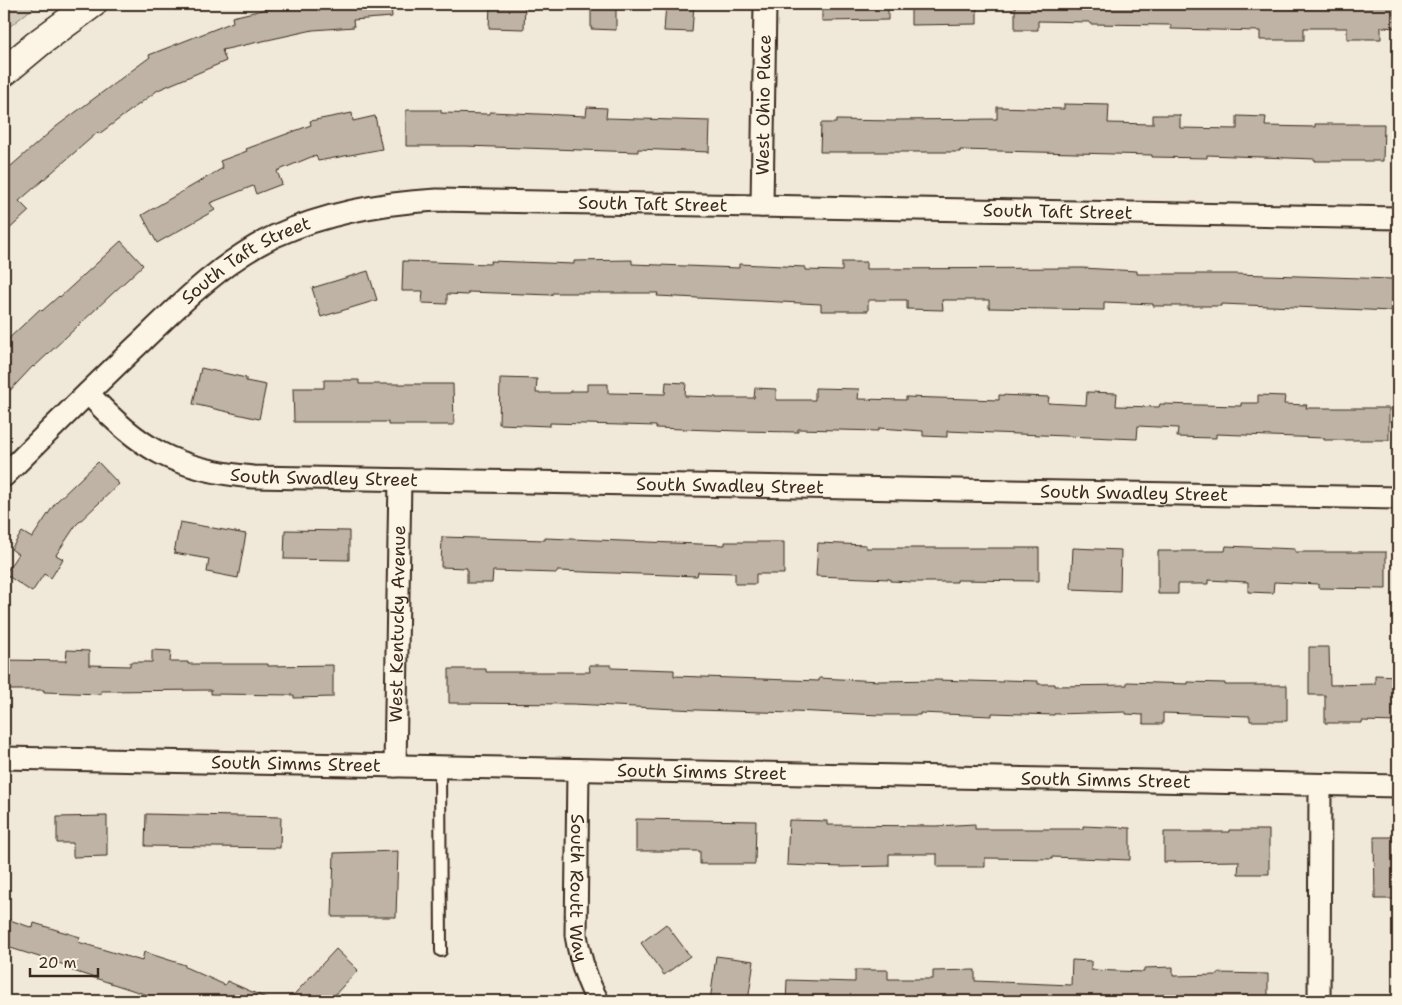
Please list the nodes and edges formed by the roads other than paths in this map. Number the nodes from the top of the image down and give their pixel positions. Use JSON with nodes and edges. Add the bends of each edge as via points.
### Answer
{"nodes":[{"id":1,"x":765,"y":4,"type":"edge"},
{"id":2,"x":87,"y":5,"type":"edge"},
{"id":3,"x":4,"y":72,"type":"edge"},
{"id":4,"x":762,"y":206,"type":"junction"},
{"id":5,"x":1398,"y":218,"type":"edge"},
{"id":6,"x":88,"y":392,"type":"junction"},
{"id":7,"x":4,"y":476,"type":"edge"},
{"id":8,"x":400,"y":480,"type":"junction"},
{"id":9,"x":1398,"y":498,"type":"edge"},
{"id":10,"x":4,"y":758,"type":"edge"},
{"id":11,"x":394,"y":766,"type":"junction"},
{"id":12,"x":440,"y":767,"type":"junction"},
{"id":13,"x":578,"y":770,"type":"junction"},
{"id":14,"x":1320,"y":784,"type":"junction"},
{"id":15,"x":1398,"y":786,"type":"edge"},
{"id":16,"x":441,"y":951,"type":"dead end"},
{"id":17,"x":598,"y":1001,"type":"edge"},
{"id":18,"x":1319,"y":1001,"type":"edge"}],
"edges":[{"from":1,"to":4,"type":"street","name":"West Ohio Place"},
{"from":2,"to":3,"type":"main road"},
{"from":4,"to":5,"type":"street","name":"South Taft Street"},
{"from":4,"to":6,"type":"street","name":"South Taft Street","via":[[437,200],[348,211],[274,237],[248,251],[171,312]]},
{"from":6,"to":7,"type":"street","name":"South Taft Street"},
{"from":6,"to":8,"type":"street","name":"South Swadley Street","via":[[135,438],[158,453],[202,470],[252,478]]},
{"from":8,"to":9,"type":"street","name":"South Swadley Street"},
{"from":8,"to":11,"type":"street","name":"West Kentucky Avenue"},
{"from":10,"to":11,"type":"street","name":"South Simms Street"},
{"from":11,"to":12,"type":"street","name":"South Simms Street"},
{"from":12,"to":13,"type":"street","name":"South Simms Street"},
{"from":12,"to":16,"type":"lane"},
{"from":13,"to":14,"type":"street","name":"South Simms Street"},
{"from":13,"to":17,"type":"street","name":"South Routt Way","via":[[576,935],[582,964]]},
{"from":14,"to":15,"type":"street","name":"South Simms Street"},
{"from":14,"to":18,"type":"street"}]}
